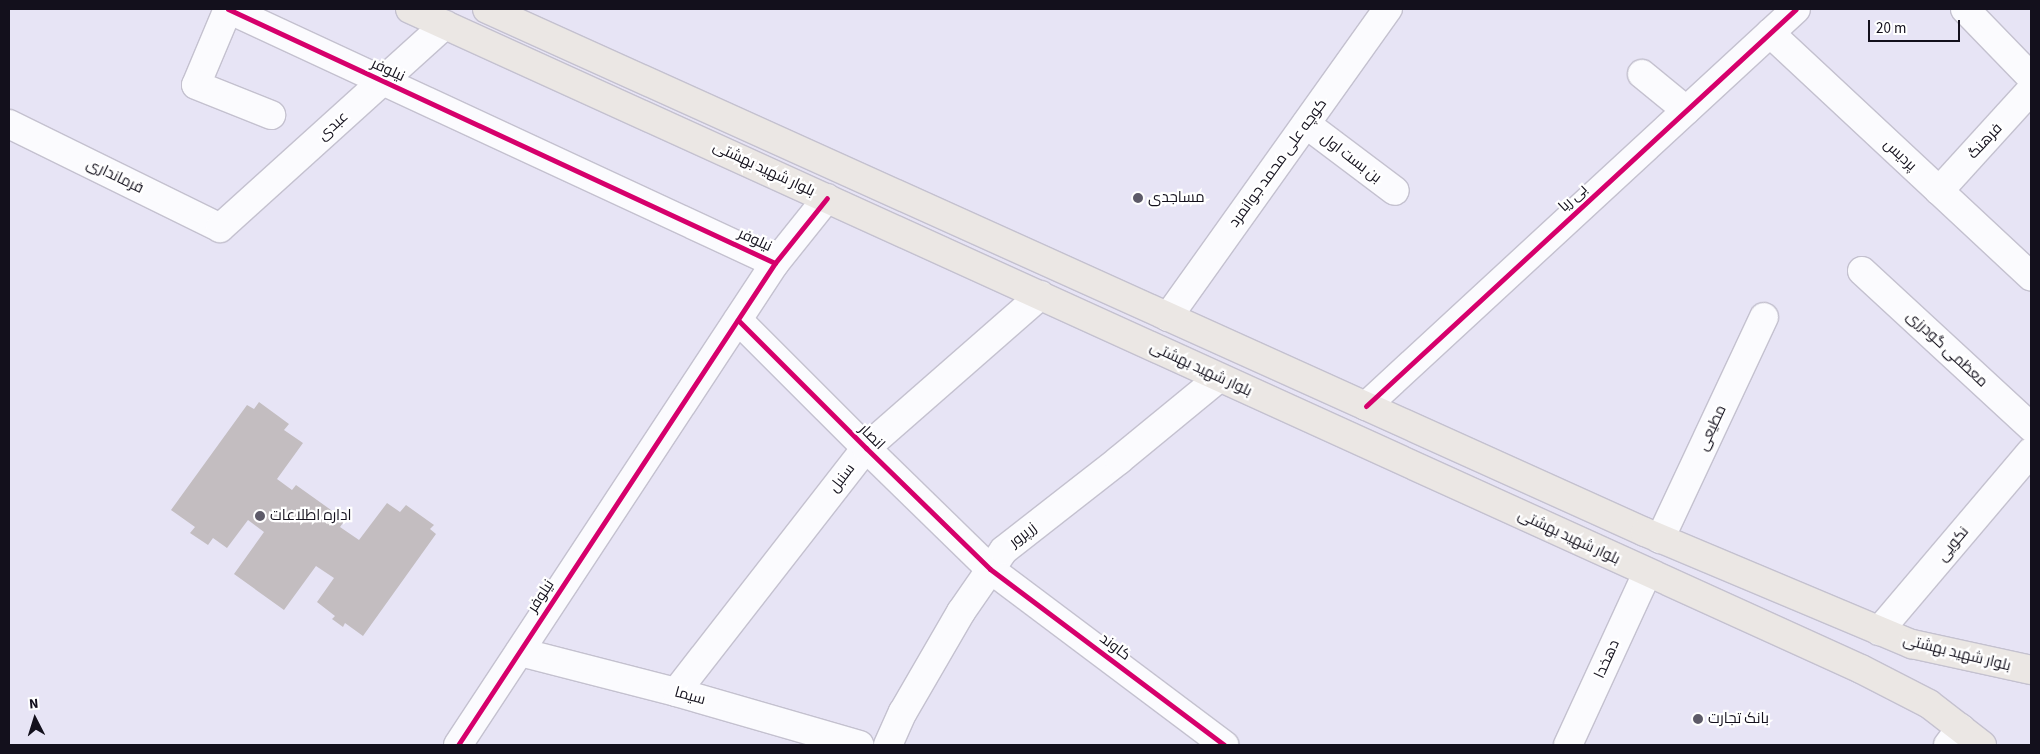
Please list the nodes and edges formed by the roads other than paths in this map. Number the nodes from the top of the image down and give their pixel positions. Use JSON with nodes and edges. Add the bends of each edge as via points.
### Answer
{"nodes":[{"id":1,"x":228,"y":9,"type":"edge"},
{"id":2,"x":410,"y":9,"type":"edge"},
{"id":3,"x":488,"y":9,"type":"edge"},
{"id":4,"x":1388,"y":9,"type":"edge"},
{"id":5,"x":1796,"y":9,"type":"edge"},
{"id":6,"x":1965,"y":9,"type":"edge"},
{"id":7,"x":445,"y":25,"type":"junction"},
{"id":8,"x":1770,"y":33,"type":"junction"},
{"id":9,"x":1642,"y":74,"type":"dead end"},
{"id":10,"x":2031,"y":77,"type":"edge"},
{"id":11,"x":383,"y":81,"type":"junction"},
{"id":12,"x":2031,"y":90,"type":"edge"},
{"id":13,"x":1686,"y":110,"type":"junction"},
{"id":14,"x":271,"y":114,"type":"dead end"},
{"id":15,"x":9,"y":124,"type":"edge"},
{"id":16,"x":1306,"y":124,"type":"junction"},
{"id":17,"x":1395,"y":191,"type":"dead end"},
{"id":18,"x":1939,"y":191,"type":"junction"},
{"id":19,"x":827,"y":198,"type":"junction"},
{"id":20,"x":220,"y":228,"type":"joint"},
{"id":21,"x":776,"y":263,"type":"junction"},
{"id":22,"x":1862,"y":271,"type":"dead end"},
{"id":23,"x":2031,"y":276,"type":"edge"},
{"id":24,"x":1041,"y":295,"type":"junction"},
{"id":25,"x":1168,"y":316,"type":"junction"},
{"id":26,"x":1764,"y":317,"type":"dead end"},
{"id":27,"x":738,"y":320,"type":"junction"},
{"id":28,"x":1219,"y":378,"type":"junction"},
{"id":29,"x":1366,"y":406,"type":"junction"},
{"id":30,"x":2031,"y":426,"type":"edge"},
{"id":31,"x":866,"y":448,"type":"junction"},
{"id":32,"x":2029,"y":455,"type":"edge"},
{"id":33,"x":1660,"y":538,"type":"junction"},
{"id":34,"x":990,"y":569,"type":"junction"},
{"id":35,"x":1647,"y":572,"type":"junction"},
{"id":36,"x":1879,"y":631,"type":"junction"},
{"id":37,"x":520,"y":652,"type":"junction"},
{"id":38,"x":2031,"y":670,"type":"edge"},
{"id":39,"x":676,"y":692,"type":"junction"},
{"id":40,"x":1954,"y":737,"type":"edge"},
{"id":41,"x":458,"y":745,"type":"edge"},
{"id":42,"x":860,"y":745,"type":"edge"},
{"id":43,"x":888,"y":745,"type":"edge"},
{"id":44,"x":1224,"y":745,"type":"edge"},
{"id":45,"x":1568,"y":745,"type":"edge"},
{"id":46,"x":1982,"y":745,"type":"edge"}],
"edges":[{"from":1,"to":11,"type":"street","name":"نیلوفر"},
{"from":1,"to":14,"type":"street","via":[[196,85]]},
{"from":2,"to":7,"type":"main road","name":"بلوار شهید بهشتی"},
{"from":3,"to":25,"type":"main road","name":"بلوار شهید بهشتی"},
{"from":4,"to":16,"type":"street","name":"کوچه علی محمد جوانمرد"},
{"from":5,"to":8,"type":"street","name":"بی ریا"},
{"from":6,"to":10,"type":"street"},
{"from":7,"to":11,"type":"street","name":"عبدی"},
{"from":7,"to":19,"type":"main road","name":"بلوار شهید بهشتی"},
{"from":8,"to":13,"type":"street","name":"بی ریا"},
{"from":8,"to":18,"type":"street","name":"پردیس"},
{"from":9,"to":13,"type":"street"},
{"from":11,"to":20,"type":"street","name":"عبدی"},
{"from":11,"to":21,"type":"street","name":"نیلوفر"},
{"from":12,"to":18,"type":"street","name":"فرهنگ"},
{"from":13,"to":29,"type":"street","name":"بی ریا"},
{"from":15,"to":20,"type":"street","name":"فرمانداری"},
{"from":16,"to":17,"type":"street","name":"بن بست اول"},
{"from":16,"to":25,"type":"street","name":"کوچه علی محمد جوانمرد"},
{"from":18,"to":23,"type":"street","name":"پردیس"},
{"from":19,"to":21,"type":"street"},
{"from":19,"to":24,"type":"main road","name":"بلوار شهید بهشتی"},
{"from":21,"to":27,"type":"street","name":"نیلوفر"},
{"from":22,"to":30,"type":"street","name":"معظمی گودرزی"},
{"from":24,"to":28,"type":"main road","name":"بلوار شهید بهشتی"},
{"from":24,"to":31,"type":"street","name":"سنبل"},
{"from":25,"to":29,"type":"main road","name":"بلوار شهید بهشتی"},
{"from":26,"to":33,"type":"street","name":"مطیعی"},
{"from":27,"to":31,"type":"street","name":"انصار"},
{"from":27,"to":37,"type":"street","name":"نیلوفر"},
{"from":28,"to":34,"type":"street","name":"زرپرور","via":[[1004,550]]},
{"from":28,"to":35,"type":"main road","name":"بلوار شهید بهشتی"},
{"from":29,"to":33,"type":"main road","name":"بلوار شهید بهشتی"},
{"from":31,"to":34,"type":"street","name":"انصار"},
{"from":31,"to":39,"type":"street","name":"سنبل"},
{"from":32,"to":36,"type":"street","name":"نکویی"},
{"from":33,"to":36,"type":"main road","name":"بلوار شهید بهشتی"},
{"from":34,"to":43,"type":"street","name":"زرپرور","via":[[903,712]]},
{"from":34,"to":44,"type":"street","name":"کاوند"},
{"from":35,"to":40,"type":"main road","name":"بلوار شهید بهشتی","via":[[1861,669],[1929,704]]},
{"from":35,"to":45,"type":"street","name":"دهخدا"},
{"from":36,"to":38,"type":"main road","name":"بلوار شهید بهشتی","via":[[1912,644]]},
{"from":37,"to":39,"type":"street","name":"سیما"},
{"from":37,"to":41,"type":"street","name":"نیلوفر"},
{"from":39,"to":42,"type":"street","name":"سیما"},
{"from":40,"to":46,"type":"main road","name":"بلوار شهید بهشتی"}]}
